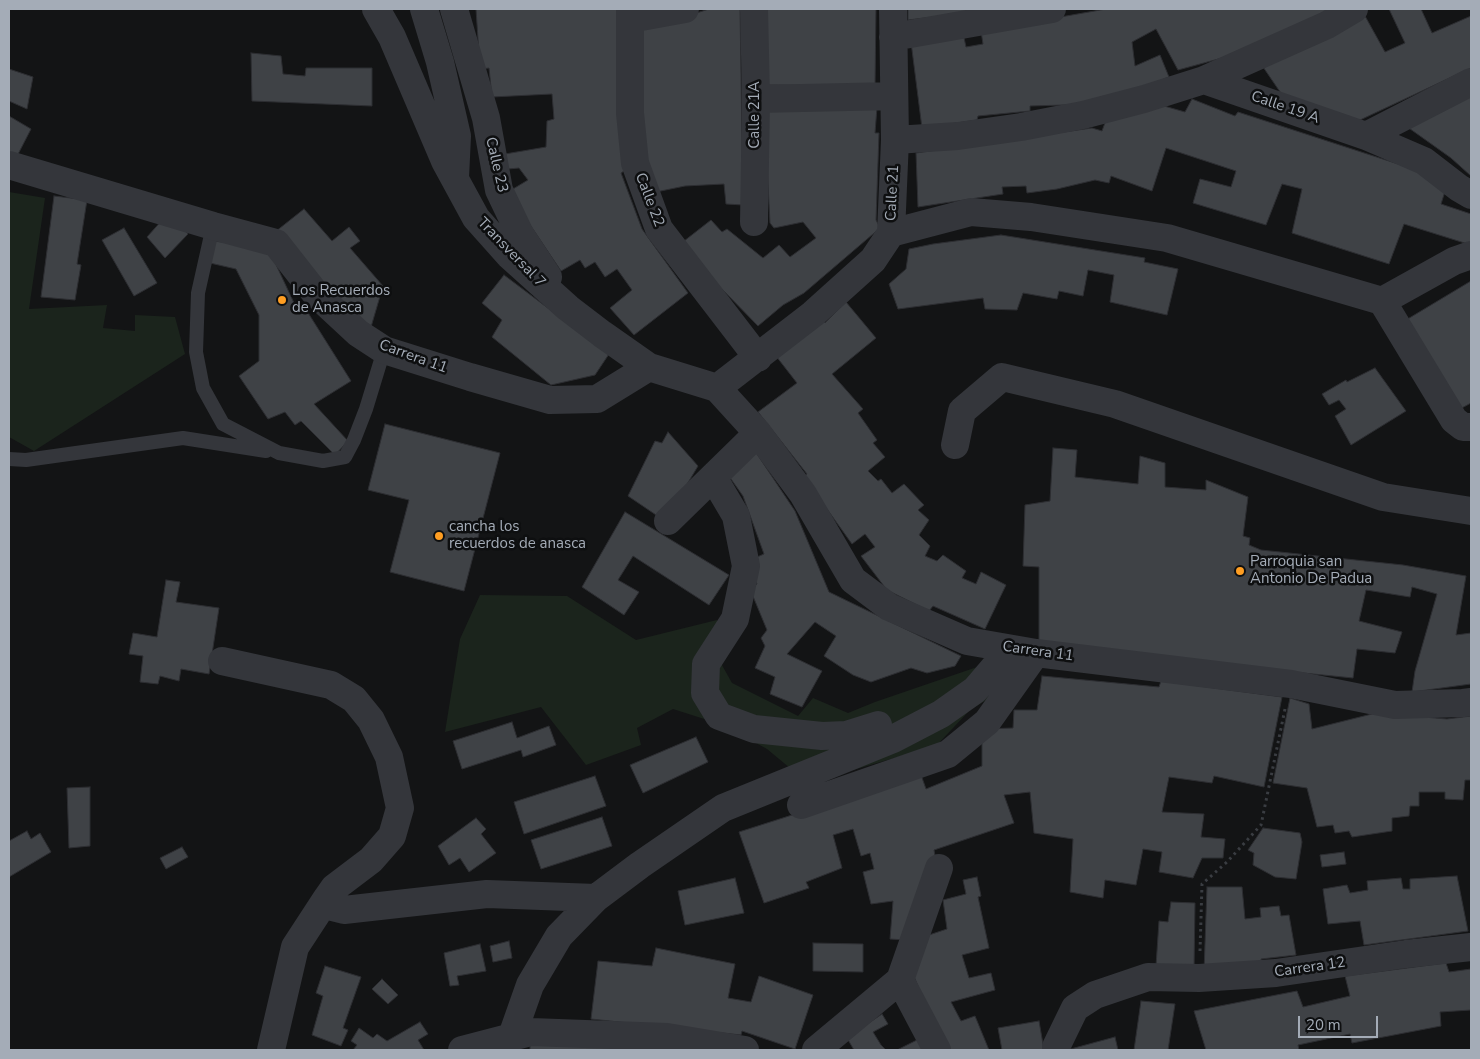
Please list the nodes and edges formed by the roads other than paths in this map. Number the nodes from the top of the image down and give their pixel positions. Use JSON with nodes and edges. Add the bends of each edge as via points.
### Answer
{"nodes":[{"id":1,"x":376,"y":9,"type":"edge"},
{"id":2,"x":424,"y":9,"type":"edge"},
{"id":3,"x":454,"y":9,"type":"edge"},
{"id":4,"x":685,"y":9,"type":"edge"},
{"id":5,"x":754,"y":9,"type":"edge"},
{"id":6,"x":893,"y":9,"type":"edge"},
{"id":7,"x":1052,"y":9,"type":"edge"},
{"id":8,"x":1354,"y":9,"type":"edge"},
{"id":9,"x":630,"y":14,"type":"edge"},
{"id":10,"x":893,"y":37,"type":"junction"},
{"id":11,"x":1204,"y":80,"type":"junction"},
{"id":12,"x":1471,"y":82,"type":"edge"},
{"id":13,"x":894,"y":96,"type":"junction"},
{"id":14,"x":756,"y":99,"type":"junction"},
{"id":15,"x":1366,"y":136,"type":"junction"},
{"id":16,"x":895,"y":140,"type":"junction"},
{"id":17,"x":9,"y":165,"type":"edge"},
{"id":18,"x":455,"y":179,"type":"junction"},
{"id":19,"x":1471,"y":195,"type":"edge"},
{"id":20,"x":754,"y":222,"type":"dead end"},
{"id":21,"x":213,"y":226,"type":"junction"},
{"id":22,"x":891,"y":233,"type":"junction"},
{"id":23,"x":1471,"y":255,"type":"edge"},
{"id":24,"x":1382,"y":301,"type":"junction"},
{"id":25,"x":568,"y":308,"type":"junction"},
{"id":26,"x":384,"y":350,"type":"junction"},
{"id":27,"x":758,"y":358,"type":"junction"},
{"id":28,"x":649,"y":367,"type":"junction"},
{"id":29,"x":717,"y":388,"type":"junction"},
{"id":30,"x":1471,"y":427,"type":"edge"},
{"id":31,"x":758,"y":433,"type":"junction"},
{"id":32,"x":955,"y":445,"type":"dead end"},
{"id":33,"x":279,"y":453,"type":"junction"},
{"id":34,"x":9,"y":459,"type":"edge"},
{"id":35,"x":713,"y":477,"type":"junction"},
{"id":36,"x":1471,"y":510,"type":"edge"},
{"id":37,"x":668,"y":521,"type":"dead end"},
{"id":38,"x":1023,"y":651,"type":"junction"},
{"id":39,"x":222,"y":661,"type":"dead end"},
{"id":40,"x":1471,"y":702,"type":"edge"},
{"id":41,"x":878,"y":725,"type":"dead end"},
{"id":42,"x":801,"y":805,"type":"dead end"},
{"id":43,"x":939,"y":868,"type":"dead end"},
{"id":44,"x":326,"y":898,"type":"junction"},
{"id":45,"x":596,"y":898,"type":"junction"},
{"id":46,"x":1471,"y":947,"type":"edge"},
{"id":47,"x":900,"y":980,"type":"junction"},
{"id":48,"x":512,"y":1036,"type":"junction"},
{"id":49,"x":271,"y":1050,"type":"edge"},
{"id":50,"x":462,"y":1050,"type":"edge"},
{"id":51,"x":745,"y":1050,"type":"edge"},
{"id":52,"x":816,"y":1050,"type":"edge"},
{"id":53,"x":937,"y":1050,"type":"edge"},
{"id":54,"x":1057,"y":1050,"type":"edge"}],
"edges":[{"from":1,"to":18,"type":"street","name":"Transversal 7","via":[[392,37]]},
{"from":2,"to":18,"type":"street","via":[[457,136]]},
{"from":3,"to":25,"type":"street","name":"Calle 23","via":[[486,118],[499,190],[520,234]]},
{"from":4,"to":9,"type":"street"},
{"from":5,"to":14,"type":"street","name":"Calle 21A"},
{"from":6,"to":10,"type":"street","name":"Calle 21"},
{"from":7,"to":10,"type":"street"},
{"from":8,"to":11,"type":"street","via":[[1327,25]]},
{"from":9,"to":27,"type":"street","name":"Calle 22","via":[[630,113],[635,163],[659,229]]},
{"from":10,"to":13,"type":"street","name":"Calle 21"},
{"from":11,"to":15,"type":"street","name":"Calle 19 A"},
{"from":11,"to":16,"type":"street","via":[[1083,115],[958,136]]},
{"from":12,"to":15,"type":"street"},
{"from":13,"to":14,"type":"street"},
{"from":13,"to":16,"type":"street","name":"Calle 21"},
{"from":14,"to":20,"type":"street","name":"Calle 21A"},
{"from":15,"to":19,"type":"street","name":"Calle 19 A","via":[[1424,161]]},
{"from":16,"to":22,"type":"street","name":"Calle 21"},
{"from":17,"to":21,"type":"street","name":"Carrera 11"},
{"from":18,"to":25,"type":"street","name":"Transversal 7","via":[[476,218],[509,255]]},
{"from":21,"to":26,"type":"street","name":"Carrera 11","via":[[276,243],[316,294],[358,333]]},
{"from":21,"to":33,"type":"lane","via":[[198,293],[196,352],[203,388],[223,424]]},
{"from":22,"to":24,"type":"street","via":[[972,212],[1031,218],[1167,238]]},
{"from":22,"to":27,"type":"street","name":"Calle 21","via":[[873,260]]},
{"from":23,"to":24,"type":"street"},
{"from":24,"to":30,"type":"street","via":[[1454,420],[1464,427]]},
{"from":25,"to":28,"type":"street","name":"Transversal 7"},
{"from":26,"to":28,"type":"street","name":"Carrera 11","via":[[550,400],[597,399]]},
{"from":26,"to":33,"type":"lane","via":[[366,409],[345,457],[324,461]]},
{"from":27,"to":29,"type":"street","name":"Calle 21"},
{"from":28,"to":29,"type":"street","name":"Transversal 7"},
{"from":29,"to":31,"type":"street","name":"Carrera 11"},
{"from":31,"to":35,"type":"street"},
{"from":31,"to":38,"type":"street","name":"Carrera 11","via":[[803,494],[853,580],[889,607],[967,640]]},
{"from":32,"to":36,"type":"street","via":[[962,411],[1002,376],[1115,404],[1383,497]]},
{"from":33,"to":34,"type":"lane","via":[[183,438],[26,460]]},
{"from":35,"to":37,"type":"street"},
{"from":35,"to":41,"type":"street","via":[[736,516],[746,566],[735,619],[706,664],[705,694],[719,716],[754,729],[822,736],[846,735]]},
{"from":38,"to":40,"type":"street","name":"Carrera 11","via":[[1291,684],[1395,705]]},
{"from":38,"to":42,"type":"street","via":[[987,722],[948,754]]},
{"from":38,"to":45,"type":"street","via":[[941,714],[893,739],[723,808]]},
{"from":39,"to":44,"type":"street","via":[[331,685],[354,698],[371,720],[389,758],[400,808],[392,836],[371,860]]},
{"from":43,"to":47,"type":"street"},
{"from":44,"to":45,"type":"street","via":[[332,907],[344,910],[487,894]]},
{"from":44,"to":49,"type":"street","via":[[295,946]]},
{"from":45,"to":48,"type":"street","via":[[559,936],[530,985]]},
{"from":46,"to":54,"type":"street","name":"Carrera 12","via":[[1276,973],[1199,978],[1148,977],[1095,995],[1075,1008]]},
{"from":47,"to":52,"type":"street"},
{"from":47,"to":53,"type":"street"},
{"from":48,"to":50,"type":"street"},
{"from":48,"to":51,"type":"street","via":[[531,1032],[667,1037]]}]}
